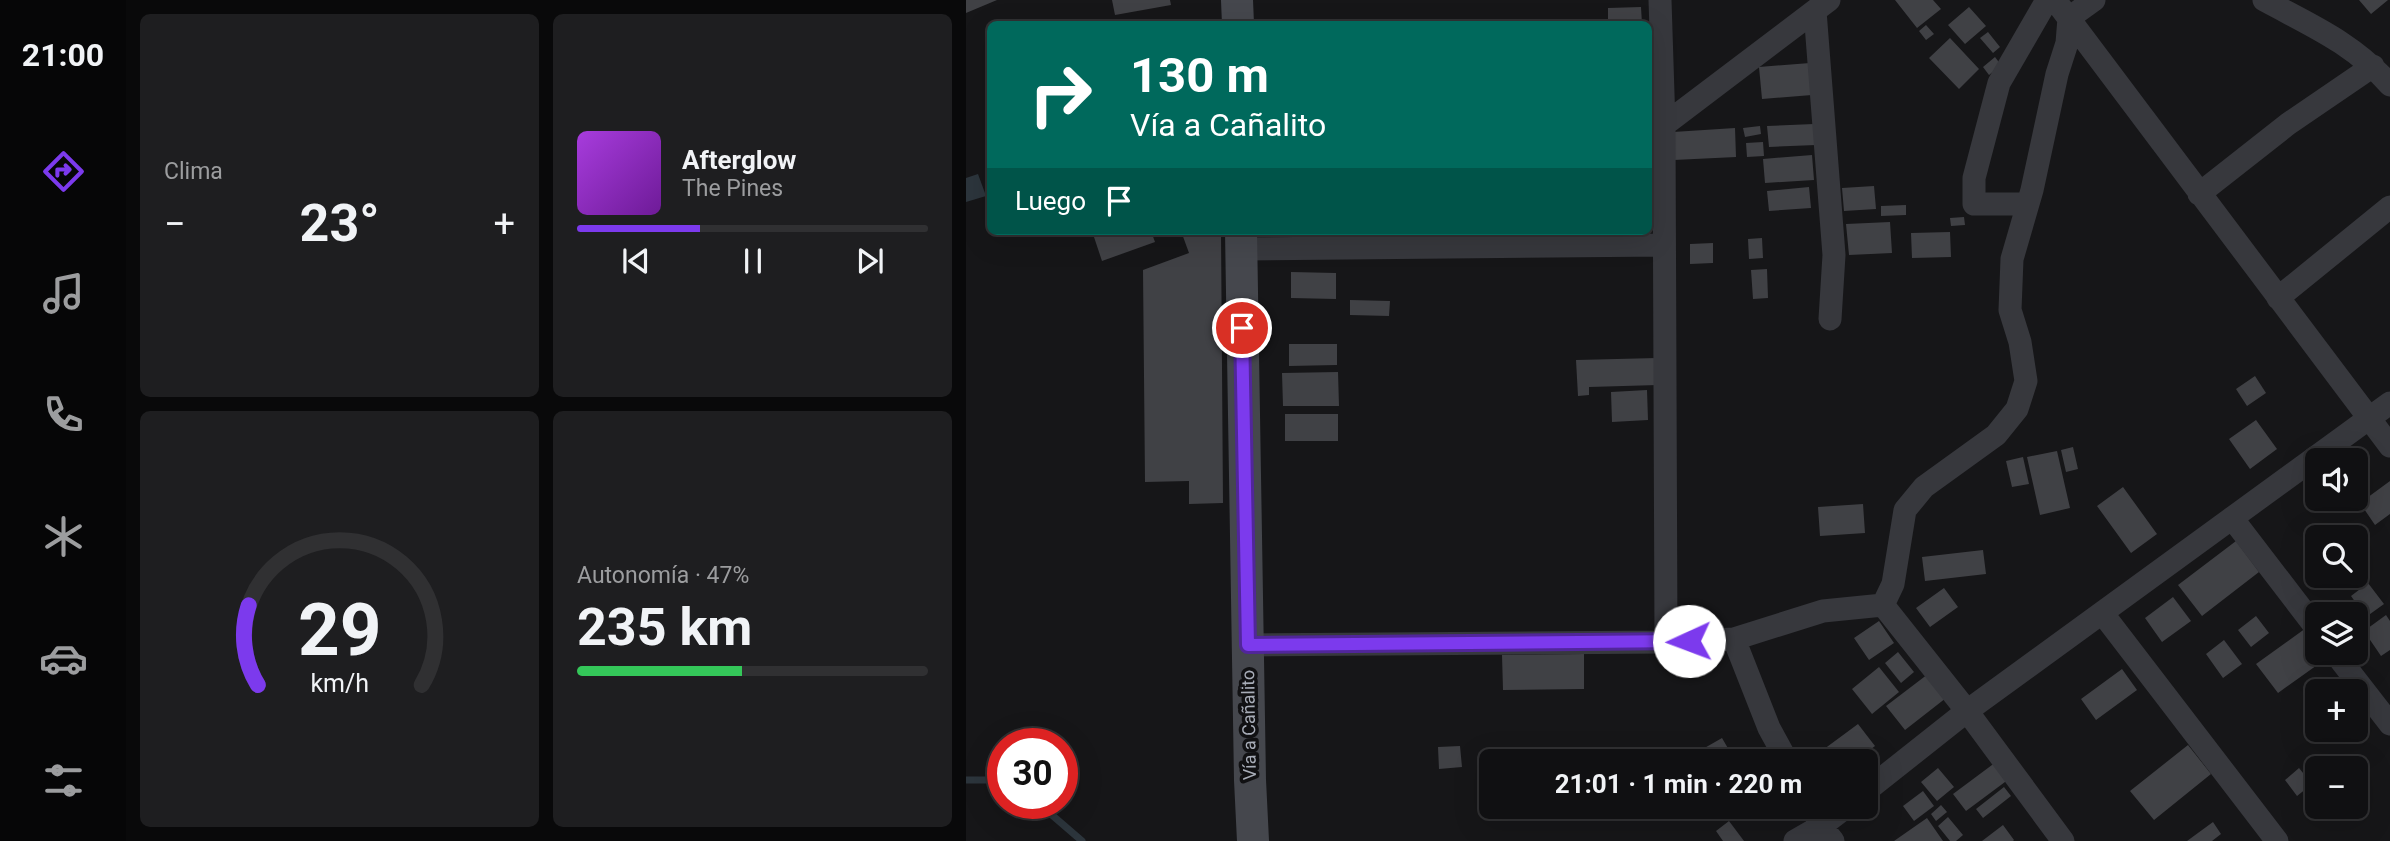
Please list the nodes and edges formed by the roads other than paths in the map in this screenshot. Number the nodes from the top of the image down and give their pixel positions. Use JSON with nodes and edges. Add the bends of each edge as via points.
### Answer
{"nodes":[{"id":1,"x":1237,"y":0,"type":"edge"},
{"id":2,"x":1660,"y":0,"type":"edge"},
{"id":3,"x":2047,"y":0,"type":"edge"},
{"id":4,"x":2094,"y":0,"type":"edge"},
{"id":5,"x":2264,"y":0,"type":"edge"},
{"id":6,"x":1822,"y":5,"type":"edge"},
{"id":7,"x":2062,"y":9,"type":"edge"},
{"id":8,"x":1238,"y":21,"type":"edge"},
{"id":9,"x":2373,"y":66,"type":"junction"},
{"id":10,"x":2390,"y":85,"type":"edge"},
{"id":11,"x":1664,"y":125,"type":"junction"},
{"id":12,"x":2199,"y":194,"type":"junction"},
{"id":13,"x":2028,"y":204,"type":"junction"},
{"id":14,"x":2390,"y":208,"type":"edge"},
{"id":15,"x":1241,"y":240,"type":"edge"},
{"id":16,"x":1664,"y":245,"type":"junction"},
{"id":17,"x":2278,"y":298,"type":"junction"},
{"id":18,"x":1830,"y":319,"type":"dead end"},
{"id":19,"x":2390,"y":403,"type":"edge"},
{"id":20,"x":2369,"y":418,"type":"junction"},
{"id":21,"x":2390,"y":446,"type":"edge"},
{"id":22,"x":2232,"y":518,"type":"junction"},
{"id":23,"x":1883,"y":605,"type":"junction"},
{"id":24,"x":2305,"y":613,"type":"edge"},
{"id":25,"x":2103,"y":614,"type":"junction"},
{"id":26,"x":1734,"y":639,"type":"junction"},
{"id":27,"x":1666,"y":642,"type":"junction"},
{"id":28,"x":1248,"y":645,"type":"junction"},
{"id":29,"x":2344,"y":665,"type":"edge"},
{"id":30,"x":1968,"y":711,"type":"junction"},
{"id":31,"x":2390,"y":724,"type":"edge"},
{"id":32,"x":1780,"y":749,"type":"edge"},
{"id":33,"x":1878,"y":782,"type":"edge"},
{"id":34,"x":1822,"y":825,"type":"edge"},
{"id":35,"x":1253,"y":841,"type":"edge"},
{"id":36,"x":1795,"y":841,"type":"edge"},
{"id":37,"x":2063,"y":841,"type":"edge"},
{"id":38,"x":2277,"y":841,"type":"edge"}],
"edges":[{"from":1,"to":8,"type":"main road"},
{"from":2,"to":11,"type":"street"},
{"from":3,"to":13,"type":"street","via":[[1999,83],[1974,178],[1973,204]]},
{"from":4,"to":7,"type":"street"},
{"from":5,"to":9,"type":"street","via":[[2346,44]]},
{"from":6,"to":11,"type":"street"},
{"from":6,"to":18,"type":"street","via":[[1834,255]]},
{"from":7,"to":12,"type":"street"},
{"from":7,"to":13,"type":"street","via":[[2067,43]]},
{"from":9,"to":10,"type":"street"},
{"from":9,"to":12,"type":"street","via":[[2288,124]]},
{"from":11,"to":16,"type":"street"},
{"from":12,"to":17,"type":"street"},
{"from":13,"to":23,"type":"street","via":[[2012,259],[2010,310],[2026,381],[2017,409],[1996,435],[1924,487],[1905,510],[1893,584]]},
{"from":14,"to":17,"type":"street"},
{"from":15,"to":16,"type":"street"},
{"from":15,"to":28,"type":"main road","name":"Vía a Cañalito"},
{"from":16,"to":27,"type":"street"},
{"from":17,"to":20,"type":"street"},
{"from":19,"to":20,"type":"street"},
{"from":20,"to":21,"type":"street"},
{"from":20,"to":22,"type":"street"},
{"from":22,"to":24,"type":"street"},
{"from":22,"to":25,"type":"street"},
{"from":23,"to":26,"type":"street","via":[[1822,611]]},
{"from":23,"to":30,"type":"street"},
{"from":25,"to":30,"type":"street"},
{"from":25,"to":38,"type":"street"},
{"from":26,"to":27,"type":"street"},
{"from":26,"to":32,"type":"street"},
{"from":27,"to":28,"type":"street"},
{"from":28,"to":35,"type":"main road","name":"Vía a Cañalito"},
{"from":29,"to":31,"type":"street"},
{"from":30,"to":33,"type":"street"},
{"from":30,"to":37,"type":"street"},
{"from":34,"to":36,"type":"street"}]}
